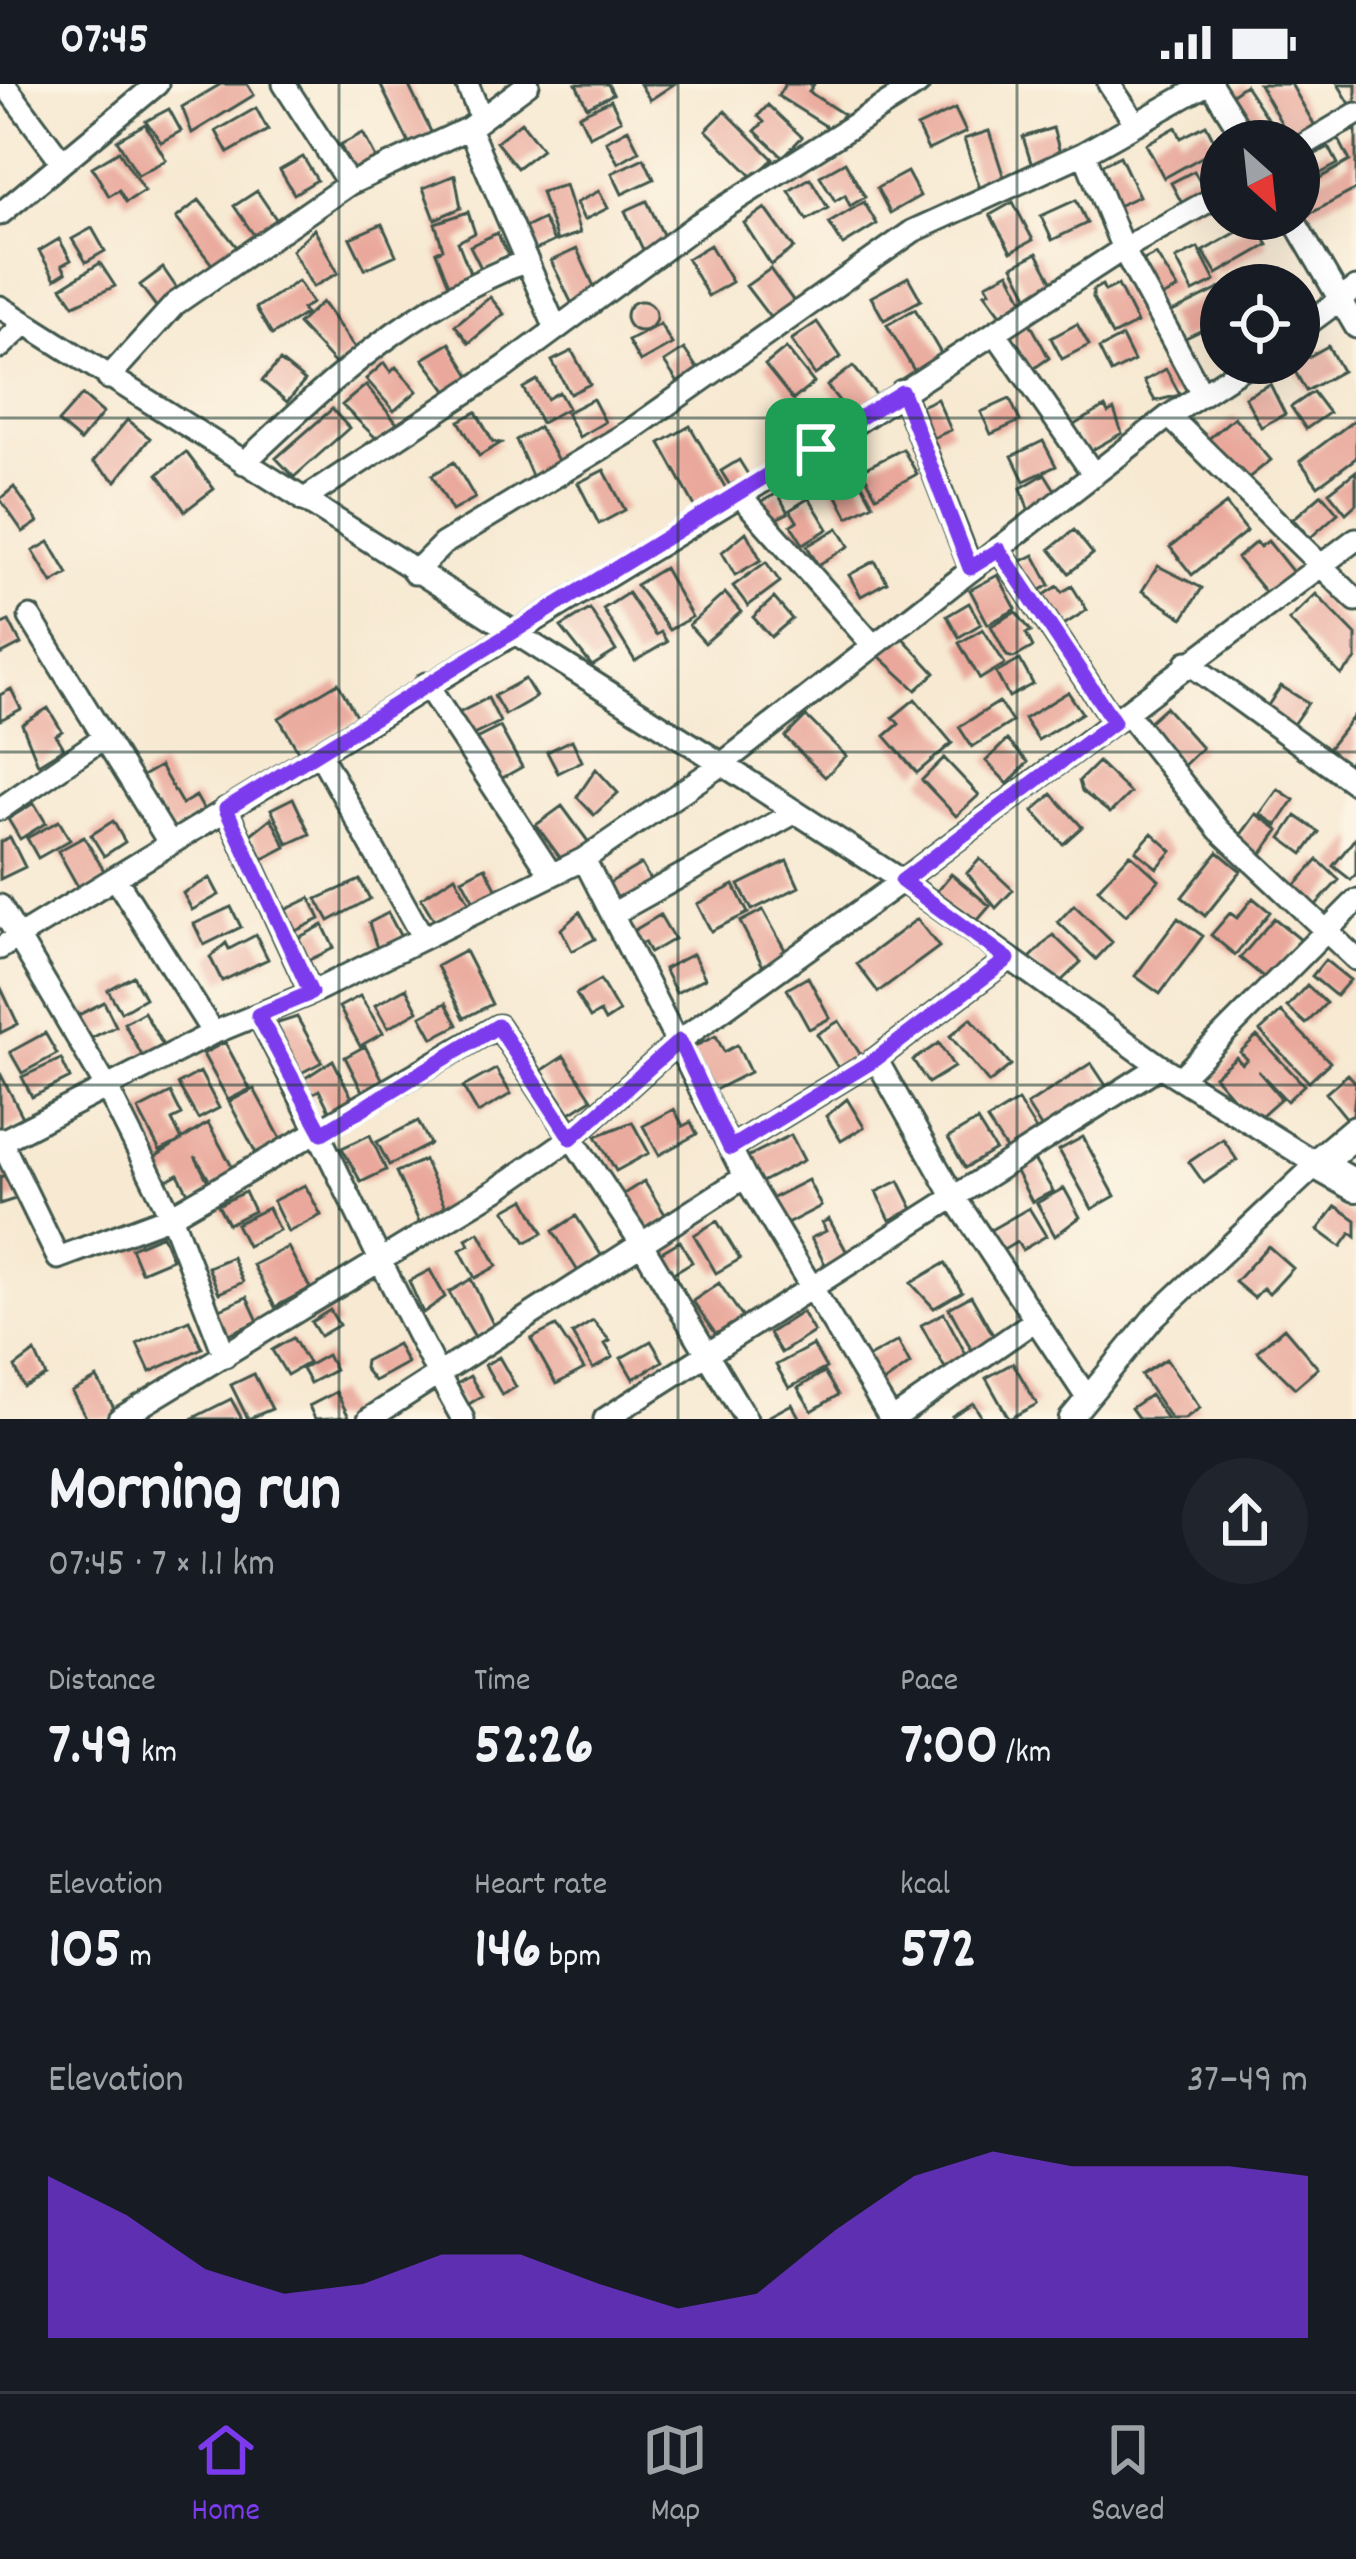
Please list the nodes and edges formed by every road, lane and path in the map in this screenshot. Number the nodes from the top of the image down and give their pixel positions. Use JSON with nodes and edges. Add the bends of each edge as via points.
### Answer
{"nodes":[{"id":1,"x":4,"y":84,"type":"edge"},
{"id":2,"x":156,"y":84,"type":"edge"},
{"id":3,"x":284,"y":84,"type":"edge"},
{"id":4,"x":467,"y":84,"type":"edge"},
{"id":5,"x":528,"y":84,"type":"edge"},
{"id":6,"x":918,"y":84,"type":"edge"},
{"id":7,"x":1109,"y":84,"type":"edge"},
{"id":8,"x":1209,"y":84,"type":"edge"},
{"id":9,"x":1356,"y":114,"type":"edge"},
{"id":10,"x":1233,"y":120,"type":"edge"},
{"id":11,"x":475,"y":122,"type":"junction"},
{"id":12,"x":1136,"y":124,"type":"junction"},
{"id":13,"x":1320,"y":135,"type":"edge"},
{"id":14,"x":1084,"y":153,"type":"junction"},
{"id":15,"x":60,"y":159,"type":"junction"},
{"id":16,"x":349,"y":184,"type":"junction"},
{"id":17,"x":1200,"y":206,"type":"edge"},
{"id":18,"x":0,"y":214,"type":"edge"},
{"id":19,"x":1308,"y":240,"type":"edge"},
{"id":20,"x":1123,"y":249,"type":"junction"},
{"id":21,"x":527,"y":261,"type":"junction"},
{"id":22,"x":1347,"y":294,"type":"edge"},
{"id":23,"x":0,"y":308,"type":"edge"},
{"id":24,"x":1320,"y":314,"type":"edge"},
{"id":25,"x":24,"y":325,"type":"junction"},
{"id":26,"x":1356,"y":327,"type":"edge"},
{"id":27,"x":556,"y":329,"type":"junction"},
{"id":28,"x":995,"y":332,"type":"junction"},
{"id":29,"x":0,"y":346,"type":"edge"},
{"id":30,"x":108,"y":378,"type":"junction"},
{"id":31,"x":1217,"y":384,"type":"edge"},
{"id":32,"x":902,"y":392,"type":"junction"},
{"id":33,"x":1202,"y":394,"type":"junction"},
{"id":34,"x":1169,"y":416,"type":"junction"},
{"id":35,"x":244,"y":463,"type":"junction"},
{"id":36,"x":1094,"y":475,"type":"junction"},
{"id":37,"x":739,"y":494,"type":"junction"},
{"id":38,"x":303,"y":500,"type":"junction"},
{"id":39,"x":1356,"y":538,"type":"edge"},
{"id":40,"x":999,"y":550,"type":"junction"},
{"id":41,"x":1322,"y":566,"type":"junction"},
{"id":42,"x":970,"y":568,"type":"junction"},
{"id":43,"x":414,"y":573,"type":"junction"},
{"id":44,"x":1356,"y":600,"type":"edge"},
{"id":45,"x":30,"y":617,"type":"dead end"},
{"id":46,"x":514,"y":631,"type":"junction"},
{"id":47,"x":872,"y":644,"type":"junction"},
{"id":48,"x":1186,"y":662,"type":"junction"},
{"id":49,"x":426,"y":684,"type":"junction"},
{"id":50,"x":1120,"y":717,"type":"junction"},
{"id":51,"x":103,"y":738,"type":"junction"},
{"id":52,"x":320,"y":754,"type":"junction"},
{"id":53,"x":722,"y":764,"type":"junction"},
{"id":54,"x":1356,"y":784,"type":"edge"},
{"id":55,"x":0,"y":809,"type":"edge"},
{"id":56,"x":226,"y":809,"type":"junction"},
{"id":57,"x":794,"y":813,"type":"junction"},
{"id":58,"x":170,"y":844,"type":"junction"},
{"id":59,"x":584,"y":859,"type":"junction"},
{"id":60,"x":551,"y":874,"type":"junction"},
{"id":61,"x":116,"y":879,"type":"junction"},
{"id":62,"x":902,"y":881,"type":"junction"},
{"id":63,"x":1356,"y":901,"type":"edge"},
{"id":64,"x":0,"y":906,"type":"edge"},
{"id":65,"x":616,"y":912,"type":"junction"},
{"id":66,"x":1326,"y":933,"type":"junction"},
{"id":67,"x":423,"y":938,"type":"junction"},
{"id":68,"x":10,"y":943,"type":"edge"},
{"id":69,"x":1008,"y":959,"type":"junction"},
{"id":70,"x":1356,"y":959,"type":"edge"},
{"id":71,"x":311,"y":993,"type":"junction"},
{"id":72,"x":258,"y":1015,"type":"junction"},
{"id":73,"x":213,"y":1033,"type":"junction"},
{"id":74,"x":679,"y":1041,"type":"junction"},
{"id":75,"x":876,"y":1059,"type":"junction"},
{"id":76,"x":1170,"y":1072,"type":"junction"},
{"id":77,"x":107,"y":1088,"type":"junction"},
{"id":78,"x":1356,"y":1131,"type":"edge"},
{"id":79,"x":322,"y":1133,"type":"junction"},
{"id":80,"x":571,"y":1138,"type":"junction"},
{"id":81,"x":1,"y":1141,"type":"edge"},
{"id":82,"x":730,"y":1148,"type":"junction"},
{"id":83,"x":1317,"y":1164,"type":"junction"},
{"id":84,"x":745,"y":1177,"type":"junction"},
{"id":85,"x":1356,"y":1186,"type":"edge"},
{"id":86,"x":952,"y":1194,"type":"junction"},
{"id":87,"x":171,"y":1216,"type":"junction"},
{"id":88,"x":640,"y":1241,"type":"junction"},
{"id":89,"x":377,"y":1262,"type":"junction"},
{"id":90,"x":808,"y":1287,"type":"junction"},
{"id":91,"x":1034,"y":1321,"type":"junction"},
{"id":92,"x":707,"y":1351,"type":"junction"},
{"id":93,"x":225,"y":1356,"type":"junction"},
{"id":94,"x":438,"y":1376,"type":"junction"},
{"id":95,"x":1086,"y":1396,"type":"junction"},
{"id":96,"x":119,"y":1419,"type":"edge"},
{"id":97,"x":369,"y":1419,"type":"edge"},
{"id":98,"x":463,"y":1419,"type":"edge"},
{"id":99,"x":604,"y":1419,"type":"edge"},
{"id":100,"x":746,"y":1419,"type":"edge"},
{"id":101,"x":892,"y":1419,"type":"edge"},
{"id":102,"x":1070,"y":1419,"type":"edge"}],
"edges":[{"from":1,"to":15,"type":"street"},
{"from":2,"to":15,"type":"street"},
{"from":3,"to":16,"type":"street"},
{"from":4,"to":11,"type":"street"},
{"from":5,"to":11,"type":"street"},
{"from":6,"to":27,"type":"street","via":[[698,224]]},
{"from":7,"to":12,"type":"street"},
{"from":8,"to":10,"type":"street"},
{"from":8,"to":12,"type":"street"},
{"from":9,"to":13,"type":"street"},
{"from":11,"to":16,"type":"street"},
{"from":11,"to":21,"type":"street"},
{"from":12,"to":14,"type":"street"},
{"from":14,"to":20,"type":"street"},
{"from":14,"to":43,"type":"street","via":[[913,231],[658,411],[443,544]]},
{"from":15,"to":18,"type":"street"},
{"from":16,"to":30,"type":"street","via":[[175,304]]},
{"from":17,"to":20,"type":"street"},
{"from":19,"to":22,"type":"street"},
{"from":20,"to":28,"type":"street"},
{"from":20,"to":33,"type":"street"},
{"from":21,"to":27,"type":"street"},
{"from":21,"to":35,"type":"street","via":[[425,311],[320,390]]},
{"from":22,"to":24,"type":"street"},
{"from":22,"to":26,"type":"street"},
{"from":23,"to":25,"type":"street"},
{"from":25,"to":29,"type":"street"},
{"from":25,"to":30,"type":"street"},
{"from":27,"to":38,"type":"street"},
{"from":28,"to":32,"type":"street"},
{"from":28,"to":36,"type":"street"},
{"from":30,"to":35,"type":"street"},
{"from":31,"to":33,"type":"street"},
{"from":32,"to":37,"type":"street"},
{"from":32,"to":42,"type":"street"},
{"from":33,"to":34,"type":"street"},
{"from":34,"to":36,"type":"street"},
{"from":34,"to":41,"type":"street"},
{"from":35,"to":38,"type":"street"},
{"from":36,"to":40,"type":"street"},
{"from":37,"to":46,"type":"street"},
{"from":37,"to":47,"type":"street"},
{"from":38,"to":43,"type":"street"},
{"from":39,"to":41,"type":"street"},
{"from":40,"to":42,"type":"street"},
{"from":40,"to":50,"type":"street"},
{"from":41,"to":44,"type":"street"},
{"from":41,"to":48,"type":"street"},
{"from":42,"to":47,"type":"street"},
{"from":43,"to":46,"type":"street"},
{"from":45,"to":51,"type":"street"},
{"from":46,"to":49,"type":"street"},
{"from":46,"to":53,"type":"street"},
{"from":47,"to":53,"type":"street"},
{"from":48,"to":50,"type":"street"},
{"from":48,"to":54,"type":"street"},
{"from":49,"to":52,"type":"street"},
{"from":49,"to":60,"type":"street"},
{"from":50,"to":62,"type":"street"},
{"from":50,"to":66,"type":"street","via":[[1219,830]]},
{"from":51,"to":55,"type":"street"},
{"from":51,"to":58,"type":"street"},
{"from":52,"to":56,"type":"street"},
{"from":52,"to":67,"type":"street"},
{"from":53,"to":57,"type":"street"},
{"from":53,"to":59,"type":"street"},
{"from":56,"to":58,"type":"street"},
{"from":56,"to":71,"type":"street"},
{"from":57,"to":62,"type":"street"},
{"from":57,"to":65,"type":"street"},
{"from":58,"to":61,"type":"street"},
{"from":59,"to":60,"type":"street"},
{"from":59,"to":65,"type":"street"},
{"from":60,"to":67,"type":"street"},
{"from":61,"to":68,"type":"street"},
{"from":61,"to":73,"type":"street"},
{"from":62,"to":69,"type":"street"},
{"from":62,"to":74,"type":"street"},
{"from":63,"to":66,"type":"street"},
{"from":64,"to":68,"type":"street"},
{"from":65,"to":74,"type":"street"},
{"from":66,"to":70,"type":"street"},
{"from":66,"to":76,"type":"street"},
{"from":67,"to":71,"type":"street"},
{"from":68,"to":77,"type":"street"},
{"from":69,"to":75,"type":"street"},
{"from":69,"to":76,"type":"street"},
{"from":71,"to":72,"type":"street"},
{"from":72,"to":73,"type":"street"},
{"from":72,"to":79,"type":"street"},
{"from":73,"to":77,"type":"street"},
{"from":74,"to":80,"type":"street"},
{"from":74,"to":82,"type":"street"},
{"from":75,"to":82,"type":"street"},
{"from":75,"to":86,"type":"street"},
{"from":76,"to":83,"type":"street"},
{"from":76,"to":86,"type":"street"},
{"from":77,"to":81,"type":"street"},
{"from":77,"to":87,"type":"street"},
{"from":78,"to":83,"type":"street"},
{"from":79,"to":80,"type":"street","via":[[498,1026]]},
{"from":79,"to":87,"type":"street"},
{"from":79,"to":89,"type":"street"},
{"from":80,"to":88,"type":"street"},
{"from":80,"to":89,"type":"street"},
{"from":81,"to":87,"type":"street","via":[[58,1258]]},
{"from":82,"to":84,"type":"street"},
{"from":83,"to":85,"type":"street"},
{"from":83,"to":95,"type":"street","via":[[1154,1317]]},
{"from":84,"to":88,"type":"street"},
{"from":84,"to":90,"type":"street"},
{"from":86,"to":90,"type":"street"},
{"from":86,"to":91,"type":"street"},
{"from":87,"to":93,"type":"street"},
{"from":88,"to":92,"type":"street"},
{"from":88,"to":94,"type":"street"},
{"from":89,"to":93,"type":"street"},
{"from":89,"to":94,"type":"street"},
{"from":90,"to":92,"type":"street"},
{"from":90,"to":101,"type":"street"},
{"from":91,"to":95,"type":"street"},
{"from":91,"to":101,"type":"street"},
{"from":92,"to":99,"type":"street"},
{"from":92,"to":100,"type":"street"},
{"from":93,"to":96,"type":"street"},
{"from":94,"to":97,"type":"street"},
{"from":94,"to":98,"type":"street"},
{"from":95,"to":102,"type":"street"}]}
